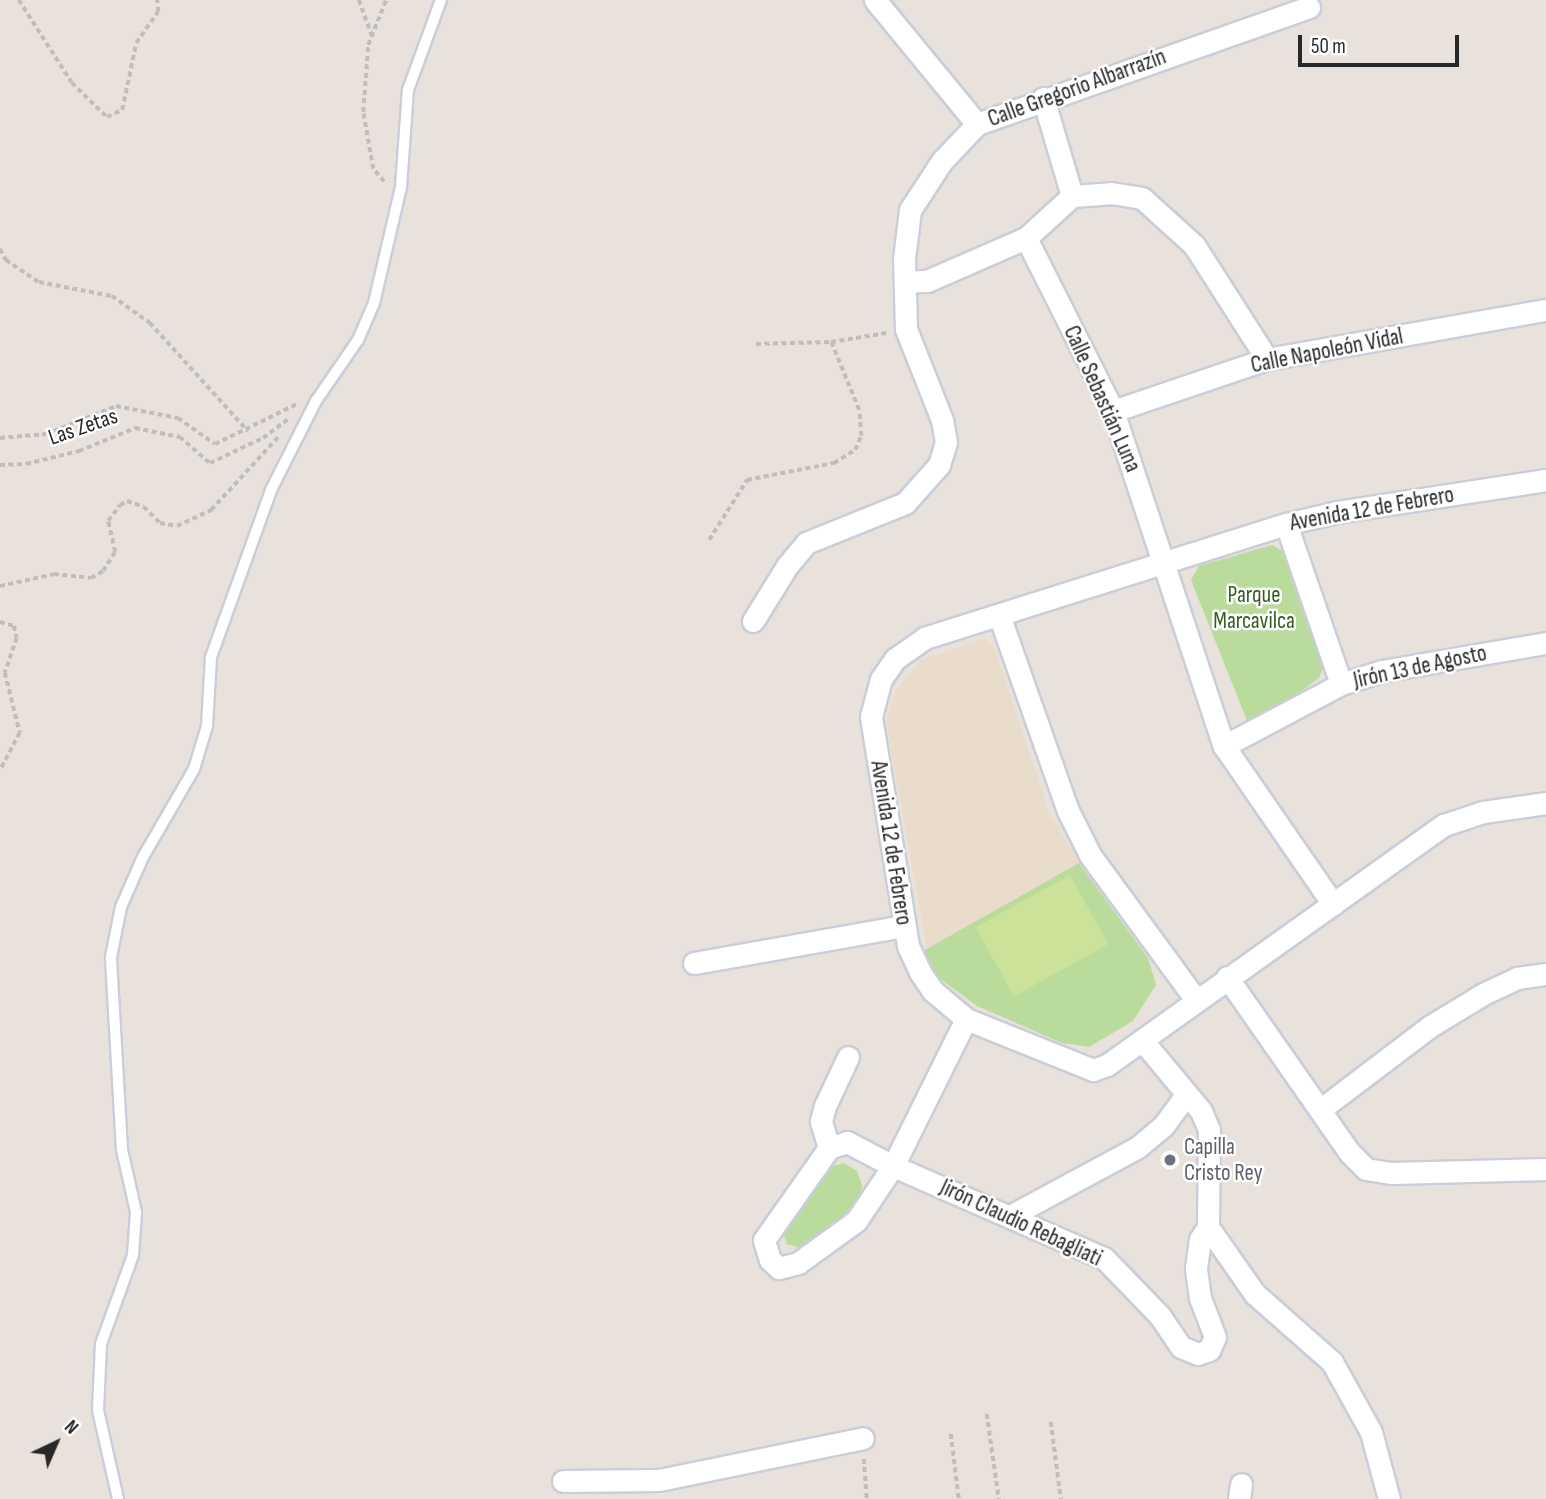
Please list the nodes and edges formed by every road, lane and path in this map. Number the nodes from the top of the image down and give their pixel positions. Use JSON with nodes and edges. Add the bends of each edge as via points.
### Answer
{"nodes":[{"id":1,"x":19,"y":0,"type":"edge"},
{"id":2,"x":157,"y":0,"type":"edge"},
{"id":3,"x":359,"y":0,"type":"edge"},
{"id":4,"x":386,"y":0,"type":"edge"},
{"id":5,"x":441,"y":0,"type":"edge"},
{"id":6,"x":875,"y":0,"type":"edge"},
{"id":7,"x":1309,"y":7,"type":"dead end"},
{"id":8,"x":372,"y":36,"type":"junction"},
{"id":9,"x":1043,"y":98,"type":"junction"},
{"id":10,"x":977,"y":124,"type":"junction"},
{"id":11,"x":1072,"y":196,"type":"junction"},
{"id":12,"x":398,"y":198,"type":"junction"},
{"id":13,"x":1026,"y":238,"type":"junction"},
{"id":14,"x":0,"y":249,"type":"edge"},
{"id":15,"x":905,"y":282,"type":"junction"},
{"id":16,"x":1546,"y":310,"type":"edge"},
{"id":17,"x":906,"y":329,"type":"junction"},
{"id":18,"x":831,"y":342,"type":"junction"},
{"id":19,"x":757,"y":344,"type":"dead end"},
{"id":20,"x":1267,"y":359,"type":"junction"},
{"id":21,"x":316,"y":401,"type":"junction"},
{"id":22,"x":1113,"y":411,"type":"junction"},
{"id":23,"x":247,"y":431,"type":"junction"},
{"id":24,"x":0,"y":438,"type":"edge"},
{"id":25,"x":0,"y":465,"type":"edge"},
{"id":26,"x":1546,"y":480,"type":"edge"},
{"id":27,"x":1286,"y":524,"type":"junction"},
{"id":28,"x":709,"y":540,"type":"dead end"},
{"id":29,"x":1164,"y":564,"type":"junction"},
{"id":30,"x":0,"y":586,"type":"edge"},
{"id":31,"x":999,"y":615,"type":"junction"},
{"id":32,"x":753,"y":621,"type":"dead end"},
{"id":33,"x":0,"y":622,"type":"edge"},
{"id":34,"x":1546,"y":643,"type":"edge"},
{"id":35,"x":1341,"y":684,"type":"junction"},
{"id":36,"x":1224,"y":746,"type":"junction"},
{"id":37,"x":0,"y":771,"type":"edge"},
{"id":38,"x":1546,"y":803,"type":"edge"},
{"id":39,"x":1334,"y":904,"type":"junction"},
{"id":40,"x":904,"y":926,"type":"junction"},
{"id":41,"x":694,"y":963,"type":"dead end"},
{"id":42,"x":1546,"y":974,"type":"edge"},
{"id":43,"x":1227,"y":978,"type":"junction"},
{"id":44,"x":1196,"y":1000,"type":"junction"},
{"id":45,"x":966,"y":1019,"type":"junction"},
{"id":46,"x":1142,"y":1040,"type":"junction"},
{"id":47,"x":848,"y":1057,"type":"dead end"},
{"id":48,"x":1186,"y":1095,"type":"junction"},
{"id":49,"x":1321,"y":1109,"type":"junction"},
{"id":50,"x":829,"y":1147,"type":"junction"},
{"id":51,"x":893,"y":1166,"type":"junction"},
{"id":52,"x":1546,"y":1169,"type":"edge"},
{"id":53,"x":1010,"y":1216,"type":"junction"},
{"id":54,"x":1208,"y":1227,"type":"junction"},
{"id":55,"x":988,"y":1414,"type":"dead end"},
{"id":56,"x":1051,"y":1422,"type":"dead end"},
{"id":57,"x":951,"y":1434,"type":"dead end"},
{"id":58,"x":863,"y":1438,"type":"joint"},
{"id":59,"x":563,"y":1481,"type":"dead end"},
{"id":60,"x":660,"y":1489,"type":"edge"},
{"id":61,"x":118,"y":1499,"type":"edge"},
{"id":62,"x":867,"y":1499,"type":"edge"},
{"id":63,"x":959,"y":1499,"type":"edge"},
{"id":64,"x":999,"y":1499,"type":"edge"},
{"id":65,"x":1061,"y":1499,"type":"edge"},
{"id":66,"x":1389,"y":1499,"type":"edge"}],
"edges":[{"from":1,"to":2,"type":"path","via":[[72,83],[107,117],[122,110],[136,43],[158,12]]},
{"from":3,"to":8,"type":"path"},
{"from":4,"to":8,"type":"path"},
{"from":5,"to":12,"type":"lane","via":[[408,90]]},
{"from":6,"to":10,"type":"street"},
{"from":7,"to":9,"type":"street","name":"Calle Gregorio Albarrazín"},
{"from":8,"to":12,"type":"path","via":[[363,112],[373,169]]},
{"from":9,"to":10,"type":"street","name":"Calle Gregorio Albarrazín"},
{"from":9,"to":11,"type":"street"},
{"from":10,"to":15,"type":"street","name":"Calle Gregorio Albarrazín","via":[[942,161],[910,210]]},
{"from":11,"to":13,"type":"street"},
{"from":11,"to":20,"type":"street","via":[[1111,193],[1142,198],[1174,222],[1194,245]]},
{"from":12,"to":21,"type":"lane","via":[[373,303],[358,340]]},
{"from":13,"to":15,"type":"street","via":[[927,281]]},
{"from":13,"to":22,"type":"street","name":"Calle Sebastián Luna"},
{"from":14,"to":23,"type":"path","via":[[6,260],[39,282],[112,296],[150,323]]},
{"from":15,"to":17,"type":"street","name":"Calle Gregorio Albarrazín"},
{"from":16,"to":20,"type":"street","name":"Calle Napoleón Vidal"},
{"from":17,"to":18,"type":"path"},
{"from":17,"to":32,"type":"street","via":[[942,420],[946,442],[939,465],[905,503],[806,543]]},
{"from":18,"to":19,"type":"path"},
{"from":18,"to":28,"type":"path","via":[[859,410],[861,436],[855,450],[834,463],[747,480]]},
{"from":20,"to":22,"type":"street","name":"Calle Napoleón Vidal"},
{"from":21,"to":23,"type":"path","via":[[295,404]]},
{"from":21,"to":25,"type":"path","name":"Las Zetas","via":[[263,438],[210,463],[180,437],[135,428],[79,451]]},
{"from":21,"to":30,"type":"path","via":[[211,510],[177,526],[160,523],[144,507],[127,501],[109,516],[115,552],[103,571],[91,578],[54,574]]},
{"from":21,"to":61,"type":"lane","via":[[271,490],[211,657],[207,726],[194,769],[143,857],[121,907],[111,957],[122,1150],[135,1212],[133,1255],[101,1344],[97,1409]]},
{"from":22,"to":29,"type":"street","name":"Calle Sebastián Luna"},
{"from":23,"to":24,"type":"path","via":[[215,444],[178,418],[116,406],[46,434]]},
{"from":26,"to":27,"type":"street","name":"Avenida 12 de Febrero"},
{"from":27,"to":29,"type":"street","name":"Avenida 12 de Febrero"},
{"from":27,"to":35,"type":"street"},
{"from":29,"to":31,"type":"street","name":"Avenida 12 de Febrero"},
{"from":29,"to":36,"type":"street","name":"Calle Sebastián Luna"},
{"from":31,"to":40,"type":"street","name":"Avenida 12 de Febrero","via":[[926,638],[895,659],[874,696],[872,717]]},
{"from":31,"to":44,"type":"street","via":[[1068,811],[1090,855]]},
{"from":33,"to":37,"type":"path","via":[[14,626],[17,638],[5,673],[20,733]]},
{"from":34,"to":35,"type":"street","name":"Jirón 13 de Agosto","via":[[1382,671]]},
{"from":35,"to":36,"type":"street","name":"Jirón 13 de Agosto"},
{"from":36,"to":39,"type":"street","name":"Calle Sebastián Luna"},
{"from":38,"to":39,"type":"street","name":"Avenida 12 de Febrero","via":[[1483,812],[1444,825]]},
{"from":39,"to":43,"type":"street","name":"Avenida 12 de Febrero"},
{"from":40,"to":41,"type":"street"},
{"from":40,"to":45,"type":"street","name":"Avenida 12 de Febrero","via":[[920,972],[933,992]]},
{"from":42,"to":49,"type":"street","via":[[1517,978],[1472,1001],[1429,1027]]},
{"from":43,"to":44,"type":"street","name":"Avenida 12 de Febrero"},
{"from":43,"to":49,"type":"street"},
{"from":44,"to":46,"type":"street","name":"Avenida 12 de Febrero"},
{"from":45,"to":46,"type":"street","name":"Avenida 12 de Febrero","via":[[1093,1070]]},
{"from":45,"to":51,"type":"street"},
{"from":46,"to":48,"type":"street"},
{"from":47,"to":50,"type":"street","via":[[823,1113]]},
{"from":48,"to":53,"type":"street","via":[[1164,1125],[1138,1147]]},
{"from":48,"to":54,"type":"street","via":[[1201,1111],[1209,1130]]},
{"from":49,"to":52,"type":"street","via":[[1366,1169],[1392,1173]]},
{"from":50,"to":51,"type":"street","name":"Jirón Claudio Rebagliati","via":[[847,1142]]},
{"from":50,"to":51,"type":"street","via":[[764,1240],[770,1260],[779,1268],[798,1263],[842,1234]]},
{"from":51,"to":53,"type":"street","name":"Jirón Claudio Rebagliati"},
{"from":53,"to":54,"type":"street","name":"Jirón Claudio Rebagliati","via":[[1104,1258],[1160,1316],[1186,1352],[1203,1354],[1215,1337],[1200,1298],[1196,1268],[1200,1239]]},
{"from":54,"to":66,"type":"street","via":[[1255,1294],[1332,1362],[1343,1378],[1371,1432]]},
{"from":55,"to":64,"type":"path"},
{"from":56,"to":65,"type":"path"},
{"from":57,"to":63,"type":"path"},
{"from":58,"to":60,"type":"street"},
{"from":58,"to":62,"type":"path"},
{"from":59,"to":60,"type":"street"}]}
